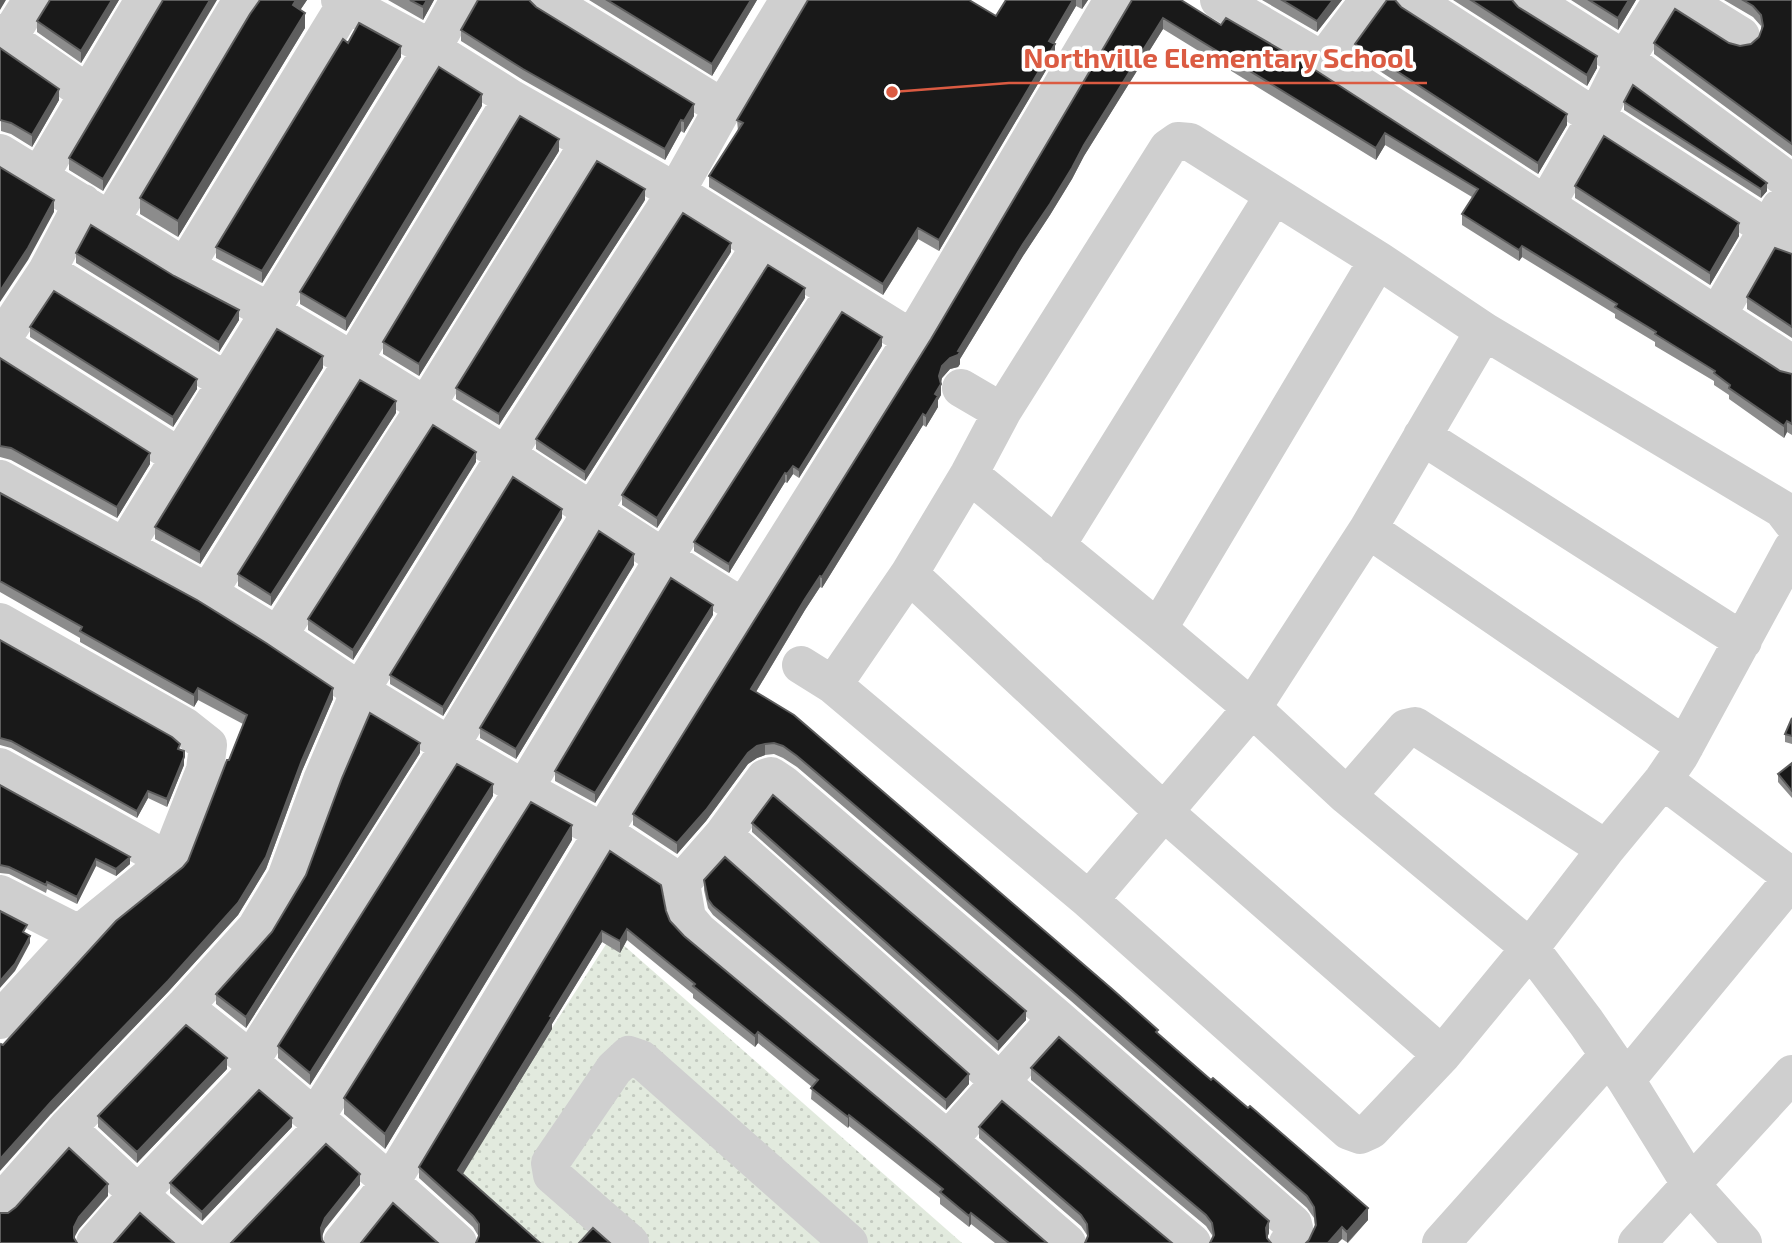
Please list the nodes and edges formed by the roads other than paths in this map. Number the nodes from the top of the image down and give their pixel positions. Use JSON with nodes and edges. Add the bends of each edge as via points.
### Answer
{"nodes":[{"id":1,"x":32,"y":0,"type":"edge"},
{"id":2,"x":145,"y":0,"type":"edge"},
{"id":3,"x":242,"y":0,"type":"edge"},
{"id":4,"x":459,"y":0,"type":"edge"},
{"id":5,"x":789,"y":0,"type":"edge"},
{"id":6,"x":1113,"y":0,"type":"edge"},
{"id":7,"x":1219,"y":0,"type":"edge"},
{"id":8,"x":1369,"y":0,"type":"edge"},
{"id":9,"x":1413,"y":0,"type":"edge"},
{"id":10,"x":1530,"y":0,"type":"edge"},
{"id":11,"x":1662,"y":0,"type":"edge"},
{"id":12,"x":1683,"y":0,"type":"edge"},
{"id":13,"x":343,"y":2,"type":"edge"},
{"id":14,"x":557,"y":3,"type":"edge"},
{"id":15,"x":4,"y":36,"type":"edge"},
{"id":16,"x":1741,"y":36,"type":"dead end"},
{"id":17,"x":432,"y":49,"type":"junction"},
{"id":18,"x":1323,"y":61,"type":"junction"},
{"id":19,"x":1625,"y":61,"type":"junction"},
{"id":20,"x":88,"y":93,"type":"junction"},
{"id":21,"x":512,"y":99,"type":"junction"},
{"id":22,"x":723,"y":108,"type":"junction"},
{"id":23,"x":1596,"y":118,"type":"junction"},
{"id":24,"x":589,"y":143,"type":"junction"},
{"id":25,"x":0,"y":153,"type":"edge"},
{"id":26,"x":39,"y":177,"type":"junction"},
{"id":27,"x":1792,"y":183,"type":"edge"},
{"id":28,"x":1792,"y":188,"type":"edge"},
{"id":29,"x":676,"y":192,"type":"junction"},
{"id":30,"x":1274,"y":195,"type":"junction"},
{"id":31,"x":1546,"y":205,"type":"junction"},
{"id":32,"x":97,"y":212,"type":"junction"},
{"id":33,"x":1780,"y":237,"type":"edge"},
{"id":34,"x":761,"y":245,"type":"junction"},
{"id":35,"x":1378,"y":260,"type":"junction"},
{"id":36,"x":185,"y":267,"type":"junction"},
{"id":37,"x":47,"y":271,"type":"junction"},
{"id":38,"x":835,"y":291,"type":"junction"},
{"id":39,"x":269,"y":311,"type":"junction"},
{"id":40,"x":1717,"y":316,"type":"junction"},
{"id":41,"x":1484,"y":331,"type":"junction"},
{"id":42,"x":912,"y":339,"type":"junction"},
{"id":43,"x":0,"y":343,"type":"edge"},
{"id":44,"x":353,"y":361,"type":"junction"},
{"id":45,"x":1792,"y":364,"type":"edge"},
{"id":46,"x":226,"y":382,"type":"junction"},
{"id":47,"x":961,"y":388,"type":"dead end"},
{"id":48,"x":426,"y":406,"type":"junction"},
{"id":49,"x":1002,"y":412,"type":"junction"},
{"id":50,"x":1422,"y":436,"type":"junction"},
{"id":51,"x":506,"y":455,"type":"junction"},
{"id":52,"x":181,"y":457,"type":"junction"},
{"id":53,"x":969,"y":474,"type":"junction"},
{"id":54,"x":0,"y":478,"type":"edge"},
{"id":55,"x":592,"y":511,"type":"junction"},
{"id":56,"x":1792,"y":522,"type":"edge"},
{"id":57,"x":1368,"y":530,"type":"junction"},
{"id":58,"x":1056,"y":546,"type":"junction"},
{"id":59,"x":124,"y":548,"type":"junction"},
{"id":60,"x":1792,"y":549,"type":"edge"},
{"id":61,"x":664,"y":558,"type":"junction"},
{"id":62,"x":909,"y":574,"type":"junction"},
{"id":63,"x":208,"y":593,"type":"junction"},
{"id":64,"x":744,"y":608,"type":"junction"},
{"id":65,"x":0,"y":622,"type":"edge"},
{"id":66,"x":1158,"y":629,"type":"junction"},
{"id":67,"x":278,"y":636,"type":"junction"},
{"id":68,"x":1743,"y":641,"type":"junction"},
{"id":69,"x":801,"y":665,"type":"dead end"},
{"id":70,"x":833,"y":685,"type":"junction"},
{"id":71,"x":360,"y":691,"type":"junction"},
{"id":72,"x":1252,"y":708,"type":"junction"},
{"id":73,"x":450,"y":746,"type":"junction"},
{"id":74,"x":1685,"y":746,"type":"junction"},
{"id":75,"x":0,"y":767,"type":"edge"},
{"id":76,"x":1663,"y":780,"type":"junction"},
{"id":77,"x":524,"y":789,"type":"junction"},
{"id":78,"x":1347,"y":796,"type":"junction"},
{"id":79,"x":1164,"y":812,"type":"junction"},
{"id":80,"x":603,"y":832,"type":"junction"},
{"id":81,"x":723,"y":835,"type":"junction"},
{"id":82,"x":1606,"y":849,"type":"junction"},
{"id":83,"x":169,"y":861,"type":"junction"},
{"id":84,"x":1792,"y":878,"type":"edge"},
{"id":85,"x":681,"y":883,"type":"junction"},
{"id":86,"x":0,"y":894,"type":"edge"},
{"id":87,"x":1089,"y":900,"type":"junction"},
{"id":88,"x":79,"y":934,"type":"junction"},
{"id":89,"x":1530,"y":948,"type":"junction"},
{"id":90,"x":184,"y":1007,"type":"junction"},
{"id":91,"x":1057,"y":1018,"type":"junction"},
{"id":92,"x":0,"y":1020,"type":"edge"},
{"id":93,"x":1441,"y":1055,"type":"junction"},
{"id":94,"x":255,"y":1064,"type":"junction"},
{"id":95,"x":1617,"y":1068,"type":"junction"},
{"id":96,"x":1792,"y":1074,"type":"edge"},
{"id":97,"x":999,"y":1081,"type":"junction"},
{"id":98,"x":320,"y":1122,"type":"junction"},
{"id":99,"x":67,"y":1128,"type":"junction"},
{"id":100,"x":948,"y":1140,"type":"junction"},
{"id":101,"x":391,"y":1182,"type":"junction"},
{"id":102,"x":1690,"y":1185,"type":"junction"},
{"id":103,"x":138,"y":1194,"type":"junction"},
{"id":104,"x":0,"y":1204,"type":"edge"},
{"id":105,"x":95,"y":1243,"type":"edge"},
{"id":106,"x":194,"y":1243,"type":"edge"},
{"id":107,"x":212,"y":1243,"type":"edge"},
{"id":108,"x":342,"y":1243,"type":"edge"},
{"id":109,"x":458,"y":1243,"type":"edge"},
{"id":110,"x":630,"y":1243,"type":"edge"},
{"id":111,"x":849,"y":1243,"type":"edge"},
{"id":112,"x":1067,"y":1243,"type":"edge"},
{"id":113,"x":1192,"y":1243,"type":"edge"},
{"id":114,"x":1288,"y":1243,"type":"edge"},
{"id":115,"x":1441,"y":1243,"type":"edge"},
{"id":116,"x":1637,"y":1243,"type":"edge"},
{"id":117,"x":1743,"y":1243,"type":"edge"}],
"edges":[{"from":1,"to":15,"type":"street"},
{"from":2,"to":20,"type":"street"},
{"from":3,"to":32,"type":"street"},
{"from":4,"to":17,"type":"street"},
{"from":5,"to":22,"type":"street"},
{"from":6,"to":42,"type":"street"},
{"from":7,"to":18,"type":"street"},
{"from":8,"to":18,"type":"street"},
{"from":9,"to":23,"type":"street"},
{"from":10,"to":19,"type":"street"},
{"from":11,"to":19,"type":"street"},
{"from":12,"to":16,"type":"street"},
{"from":13,"to":17,"type":"street"},
{"from":13,"to":36,"type":"street"},
{"from":14,"to":22,"type":"street"},
{"from":15,"to":20,"type":"street"},
{"from":17,"to":21,"type":"street"},
{"from":17,"to":39,"type":"street"},
{"from":18,"to":31,"type":"street"},
{"from":19,"to":23,"type":"street"},
{"from":19,"to":27,"type":"street"},
{"from":20,"to":26,"type":"street"},
{"from":21,"to":24,"type":"street"},
{"from":21,"to":44,"type":"street"},
{"from":22,"to":29,"type":"street"},
{"from":23,"to":31,"type":"street"},
{"from":23,"to":33,"type":"street"},
{"from":24,"to":29,"type":"street"},
{"from":24,"to":48,"type":"street"},
{"from":25,"to":26,"type":"street"},
{"from":26,"to":32,"type":"street"},
{"from":28,"to":33,"type":"street"},
{"from":29,"to":34,"type":"street"},
{"from":29,"to":51,"type":"street"},
{"from":30,"to":35,"type":"street"},
{"from":30,"to":49,"type":"street","via":[[1190,142],[1178,141],[1168,148]]},
{"from":30,"to":58,"type":"street"},
{"from":31,"to":40,"type":"street"},
{"from":32,"to":36,"type":"street"},
{"from":32,"to":37,"type":"street"},
{"from":33,"to":40,"type":"street"},
{"from":34,"to":38,"type":"street"},
{"from":34,"to":55,"type":"street"},
{"from":35,"to":41,"type":"street"},
{"from":35,"to":66,"type":"street"},
{"from":36,"to":39,"type":"street"},
{"from":37,"to":43,"type":"street"},
{"from":37,"to":46,"type":"street"},
{"from":38,"to":42,"type":"street"},
{"from":38,"to":61,"type":"street"},
{"from":39,"to":44,"type":"street"},
{"from":39,"to":46,"type":"street"},
{"from":40,"to":45,"type":"street"},
{"from":41,"to":50,"type":"street"},
{"from":41,"to":56,"type":"street","via":[[1782,509]]},
{"from":42,"to":64,"type":"street"},
{"from":43,"to":52,"type":"street"},
{"from":44,"to":48,"type":"street"},
{"from":44,"to":63,"type":"street"},
{"from":46,"to":52,"type":"street"},
{"from":47,"to":49,"type":"street"},
{"from":48,"to":51,"type":"street"},
{"from":48,"to":67,"type":"street"},
{"from":49,"to":53,"type":"street"},
{"from":50,"to":57,"type":"street"},
{"from":50,"to":68,"type":"street"},
{"from":51,"to":55,"type":"street"},
{"from":51,"to":71,"type":"street"},
{"from":52,"to":59,"type":"street"},
{"from":53,"to":58,"type":"street"},
{"from":53,"to":62,"type":"street"},
{"from":54,"to":59,"type":"street"},
{"from":55,"to":61,"type":"street"},
{"from":55,"to":73,"type":"street"},
{"from":57,"to":72,"type":"street"},
{"from":57,"to":74,"type":"street"},
{"from":58,"to":66,"type":"street"},
{"from":59,"to":63,"type":"street"},
{"from":60,"to":68,"type":"street"},
{"from":61,"to":64,"type":"street"},
{"from":61,"to":77,"type":"street"},
{"from":62,"to":70,"type":"street"},
{"from":62,"to":79,"type":"street"},
{"from":63,"to":67,"type":"street"},
{"from":64,"to":80,"type":"street"},
{"from":65,"to":83,"type":"street","via":[[184,726],[208,745],[205,770]]},
{"from":66,"to":72,"type":"street"},
{"from":67,"to":71,"type":"street"},
{"from":68,"to":74,"type":"street"},
{"from":69,"to":70,"type":"street"},
{"from":70,"to":87,"type":"street"},
{"from":71,"to":73,"type":"street"},
{"from":71,"to":90,"type":"street","via":[[286,878],[256,928]]},
{"from":72,"to":78,"type":"street"},
{"from":72,"to":79,"type":"street"},
{"from":73,"to":77,"type":"street"},
{"from":73,"to":94,"type":"street"},
{"from":74,"to":76,"type":"street"},
{"from":75,"to":83,"type":"street"},
{"from":76,"to":82,"type":"street"},
{"from":76,"to":84,"type":"street"},
{"from":77,"to":80,"type":"street"},
{"from":77,"to":98,"type":"street"},
{"from":78,"to":82,"type":"street","via":[[1406,728],[1415,726]]},
{"from":78,"to":89,"type":"street"},
{"from":79,"to":87,"type":"street"},
{"from":79,"to":93,"type":"street"},
{"from":80,"to":85,"type":"street"},
{"from":80,"to":101,"type":"street"},
{"from":81,"to":85,"type":"street"},
{"from":81,"to":91,"type":"street","via":[[765,778],[775,778]]},
{"from":81,"to":97,"type":"street"},
{"from":82,"to":89,"type":"street"},
{"from":83,"to":88,"type":"street"},
{"from":84,"to":95,"type":"street"},
{"from":85,"to":100,"type":"street","via":[[687,918],[698,931]]},
{"from":86,"to":88,"type":"street"},
{"from":87,"to":93,"type":"street","via":[[1354,1134],[1371,1130]]},
{"from":88,"to":92,"type":"street"},
{"from":89,"to":93,"type":"street"},
{"from":89,"to":95,"type":"street"},
{"from":90,"to":94,"type":"street"},
{"from":90,"to":99,"type":"street"},
{"from":91,"to":97,"type":"street"},
{"from":91,"to":114,"type":"street","via":[[1293,1224],[1296,1230]]},
{"from":94,"to":98,"type":"street"},
{"from":94,"to":103,"type":"street"},
{"from":95,"to":102,"type":"street"},
{"from":95,"to":115,"type":"street"},
{"from":96,"to":102,"type":"street"},
{"from":97,"to":100,"type":"street"},
{"from":97,"to":113,"type":"street"},
{"from":98,"to":101,"type":"street"},
{"from":98,"to":107,"type":"street"},
{"from":99,"to":103,"type":"street"},
{"from":99,"to":104,"type":"street"},
{"from":100,"to":112,"type":"street"},
{"from":101,"to":108,"type":"street"},
{"from":101,"to":109,"type":"street"},
{"from":102,"to":116,"type":"street"},
{"from":102,"to":117,"type":"street"},
{"from":103,"to":105,"type":"street"},
{"from":103,"to":106,"type":"street"},
{"from":110,"to":111,"type":"street","via":[[552,1175],[550,1163],[614,1069],[629,1055],[641,1059]]}]}
